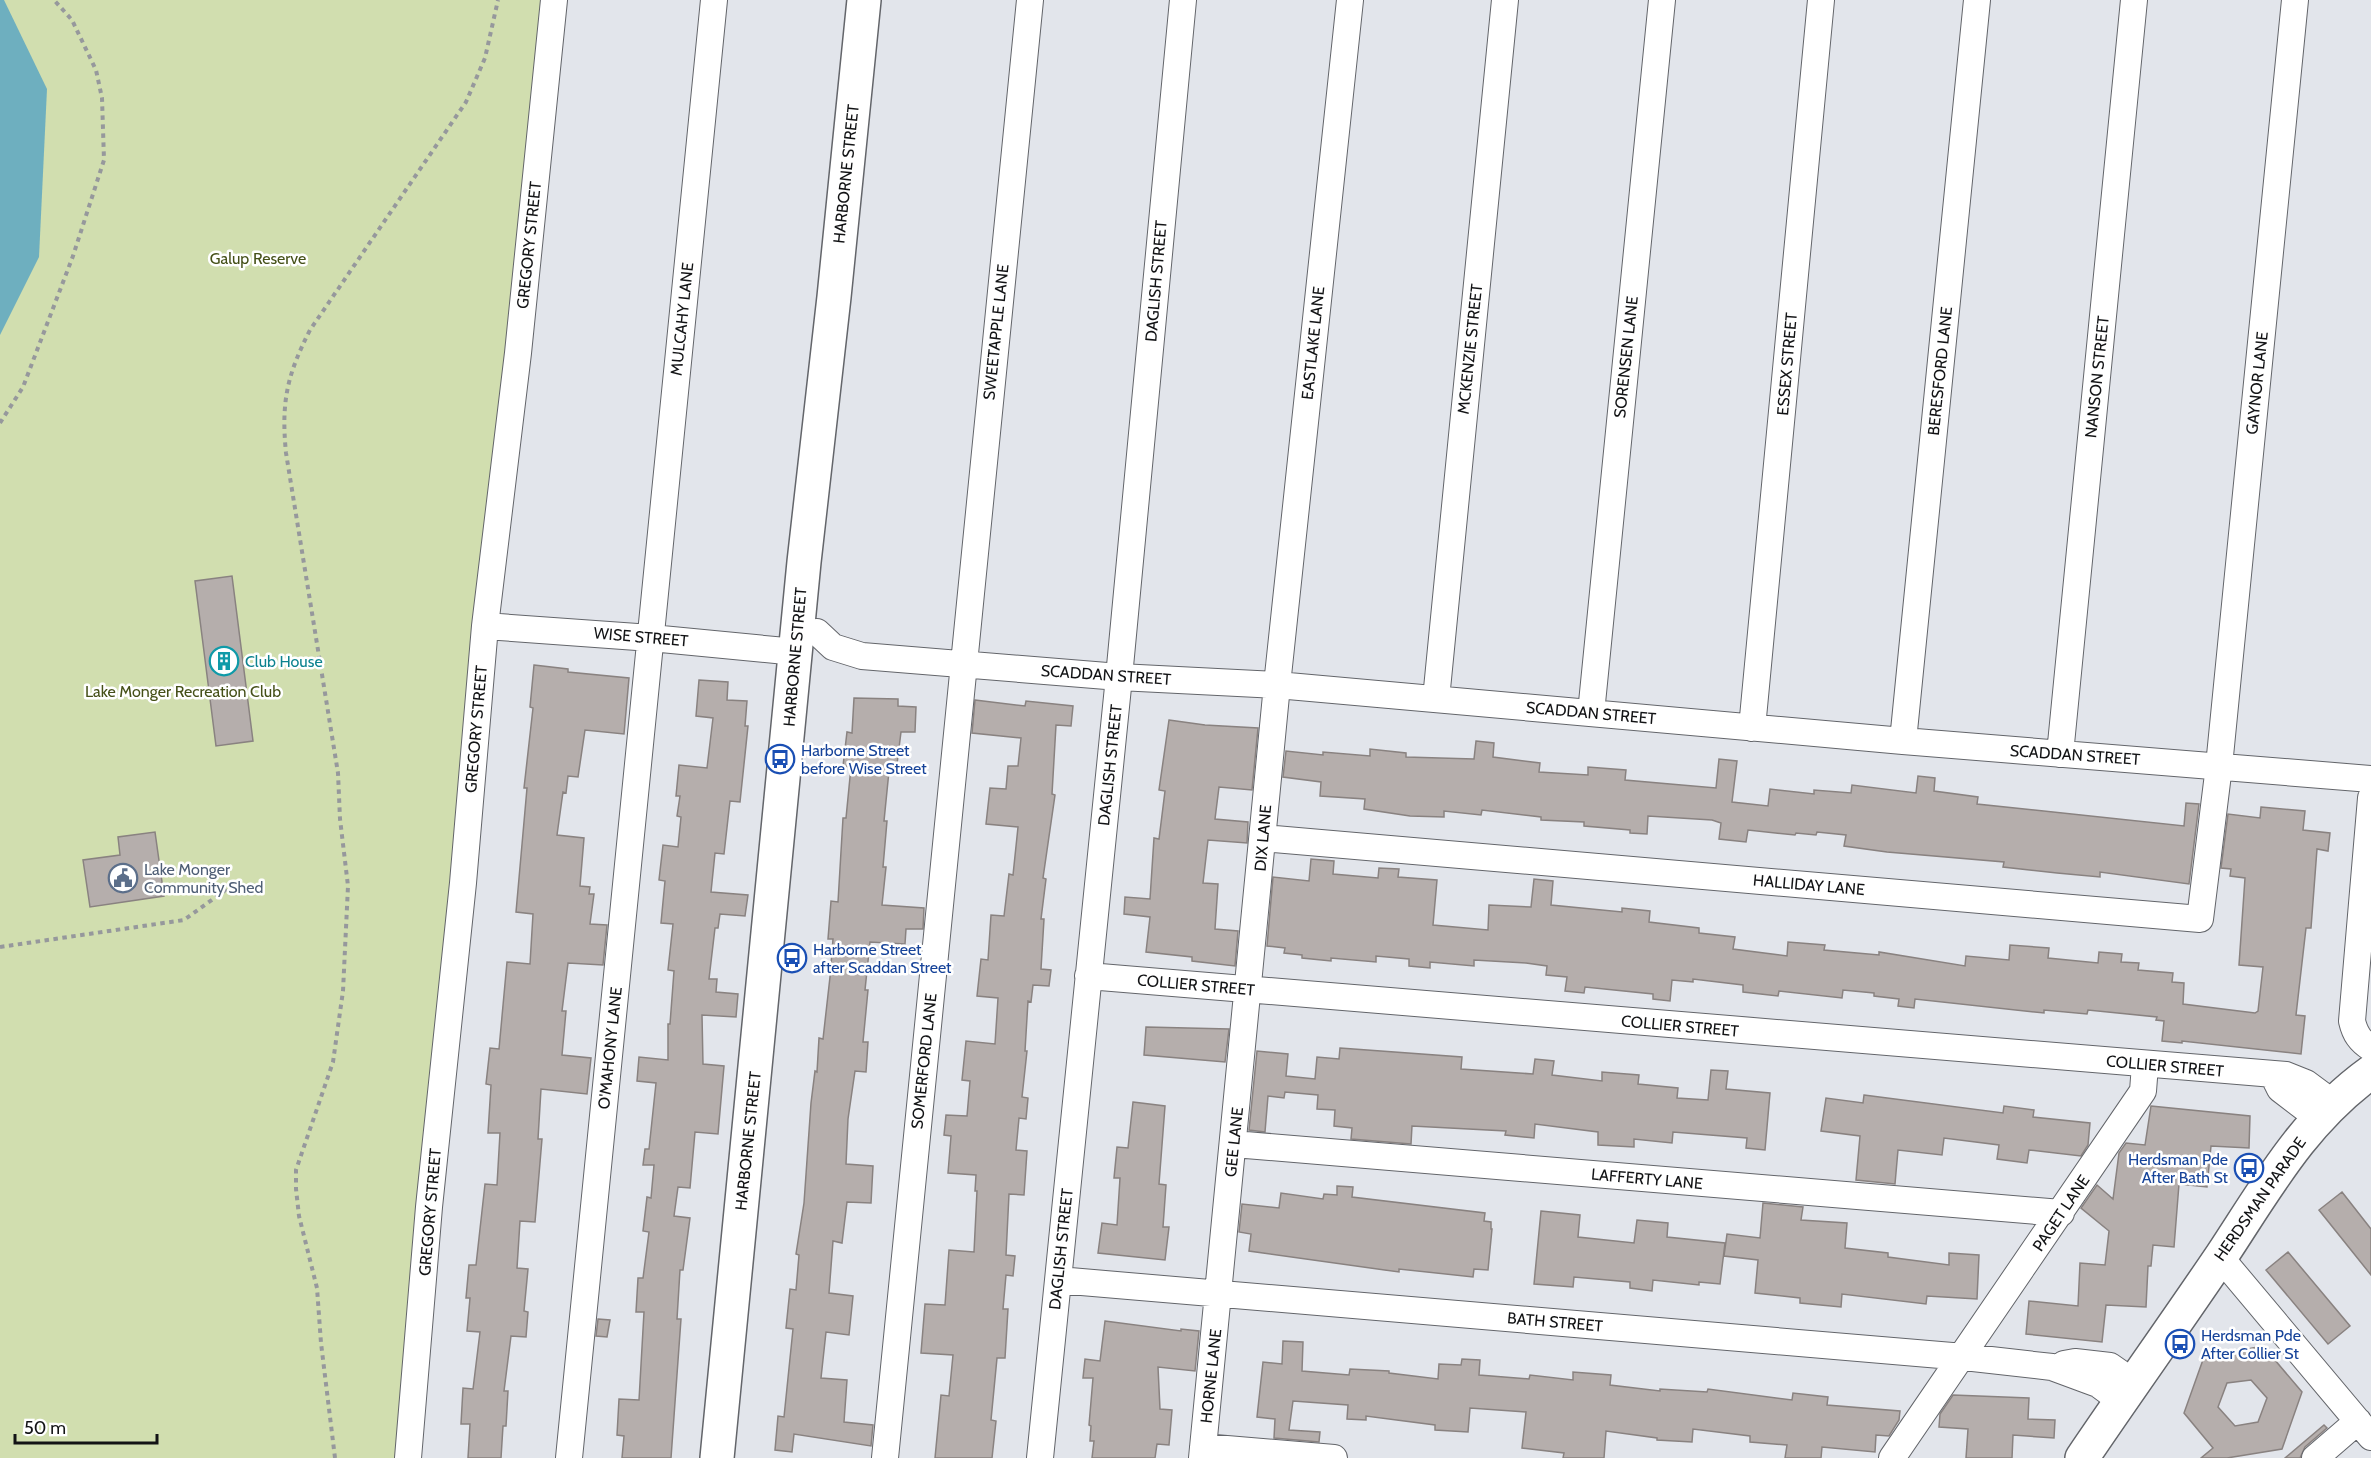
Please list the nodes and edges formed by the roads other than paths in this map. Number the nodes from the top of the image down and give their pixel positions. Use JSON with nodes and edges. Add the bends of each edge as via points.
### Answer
{"nodes":[{"id":1,"x":554,"y":0,"type":"edge"},
{"id":2,"x":714,"y":0,"type":"edge"},
{"id":3,"x":864,"y":0,"type":"edge"},
{"id":4,"x":880,"y":0,"type":"edge"},
{"id":5,"x":1030,"y":0,"type":"edge"},
{"id":6,"x":1183,"y":0,"type":"edge"},
{"id":7,"x":1350,"y":0,"type":"edge"},
{"id":8,"x":1505,"y":0,"type":"edge"},
{"id":9,"x":1662,"y":0,"type":"edge"},
{"id":10,"x":1821,"y":0,"type":"edge"},
{"id":11,"x":1977,"y":0,"type":"edge"},
{"id":12,"x":2134,"y":0,"type":"edge"},
{"id":13,"x":2295,"y":0,"type":"edge"},
{"id":14,"x":485,"y":626,"type":"junction"},
{"id":15,"x":651,"y":638,"type":"junction"},
{"id":16,"x":806,"y":642,"type":"junction"},
{"id":17,"x":963,"y":664,"type":"junction"},
{"id":18,"x":1119,"y":677,"type":"junction"},
{"id":19,"x":1277,"y":685,"type":"junction"},
{"id":20,"x":1436,"y":699,"type":"junction"},
{"id":21,"x":1591,"y":713,"type":"junction"},
{"id":22,"x":1752,"y":728,"type":"junction"},
{"id":23,"x":1903,"y":741,"type":"junction"},
{"id":24,"x":2060,"y":754,"type":"junction"},
{"id":25,"x":2219,"y":766,"type":"junction"},
{"id":26,"x":2371,"y":779,"type":"edge"},
{"id":27,"x":2371,"y":798,"type":"edge"},
{"id":28,"x":1263,"y":838,"type":"junction"},
{"id":29,"x":2366,"y":901,"type":"edge"},
{"id":30,"x":1088,"y":976,"type":"junction"},
{"id":31,"x":1249,"y":990,"type":"junction"},
{"id":32,"x":2371,"y":1048,"type":"edge"},
{"id":33,"x":2145,"y":1065,"type":"junction"},
{"id":34,"x":2371,"y":1072,"type":"edge"},
{"id":35,"x":2325,"y":1110,"type":"junction"},
{"id":36,"x":1234,"y":1144,"type":"junction"},
{"id":37,"x":2061,"y":1213,"type":"junction"},
{"id":38,"x":2220,"y":1257,"type":"junction"},
{"id":39,"x":1059,"y":1280,"type":"junction"},
{"id":40,"x":1219,"y":1294,"type":"junction"},
{"id":41,"x":1964,"y":1357,"type":"junction"},
{"id":42,"x":2127,"y":1392,"type":"junction"},
{"id":43,"x":2364,"y":1429,"type":"edge"},
{"id":44,"x":1203,"y":1453,"type":"edge"},
{"id":45,"x":408,"y":1458,"type":"edge"},
{"id":46,"x":569,"y":1458,"type":"edge"},
{"id":47,"x":717,"y":1458,"type":"edge"},
{"id":48,"x":735,"y":1458,"type":"edge"},
{"id":49,"x":885,"y":1458,"type":"edge"},
{"id":50,"x":1040,"y":1458,"type":"edge"},
{"id":51,"x":1334,"y":1458,"type":"edge"},
{"id":52,"x":1893,"y":1458,"type":"edge"},
{"id":53,"x":2082,"y":1458,"type":"edge"},
{"id":54,"x":2315,"y":1458,"type":"edge"}],
"edges":[{"from":1,"to":14,"type":"street","name":"GREGORY STREET"},
{"from":2,"to":15,"type":"street","name":"MULCAHY LANE"},
{"from":3,"to":16,"type":"main road","name":"HARBORNE STREET"},
{"from":4,"to":16,"type":"main road","name":"HARBORNE STREET","via":[[827,509]]},
{"from":5,"to":17,"type":"street","name":"SWEETAPPLE LANE"},
{"from":6,"to":18,"type":"street","name":"DAGLISH STREET"},
{"from":7,"to":19,"type":"street","name":"EASTLAKE LANE"},
{"from":8,"to":20,"type":"street","name":"MCKENZIE STREET"},
{"from":9,"to":21,"type":"street","name":"SORENSEN LANE"},
{"from":10,"to":22,"type":"street","name":"ESSEX STREET"},
{"from":11,"to":23,"type":"street","name":"BERESFORD LANE"},
{"from":12,"to":24,"type":"street","name":"NANSON STREET"},
{"from":13,"to":25,"type":"street","name":"GAYNOR LANE"},
{"from":14,"to":15,"type":"street","name":"WISE STREET"},
{"from":14,"to":45,"type":"street","name":"GREGORY STREET"},
{"from":15,"to":16,"type":"street","name":"WISE STREET"},
{"from":15,"to":46,"type":"street","name":"O'MAHONY LANE"},
{"from":16,"to":17,"type":"street","name":"SCADDAN STREET","via":[[862,656]]},
{"from":16,"to":47,"type":"main road","name":"HARBORNE STREET"},
{"from":16,"to":48,"type":"main road","name":"HARBORNE STREET"},
{"from":17,"to":18,"type":"street","name":"SCADDAN STREET"},
{"from":17,"to":49,"type":"street","name":"SOMERFORD LANE"},
{"from":18,"to":19,"type":"street","name":"SCADDAN STREET"},
{"from":18,"to":30,"type":"street","name":"DAGLISH STREET"},
{"from":19,"to":20,"type":"street","name":"SCADDAN STREET"},
{"from":19,"to":28,"type":"street","name":"DIX LANE"},
{"from":20,"to":21,"type":"street","name":"SCADDAN STREET"},
{"from":21,"to":22,"type":"street","name":"SCADDAN STREET"},
{"from":22,"to":23,"type":"street","name":"SCADDAN STREET"},
{"from":23,"to":24,"type":"street","name":"SCADDAN STREET"},
{"from":24,"to":25,"type":"street","name":"SCADDAN STREET"},
{"from":25,"to":26,"type":"street","name":"SCADDAN STREET"},
{"from":25,"to":28,"type":"street","name":"HALLIDAY LANE","via":[[2200,918]]},
{"from":27,"to":29,"type":"street"},
{"from":28,"to":31,"type":"street","name":"DIX LANE"},
{"from":29,"to":32,"type":"street","via":[[2352,1021],[2362,1042]]},
{"from":30,"to":31,"type":"street","name":"COLLIER STREET"},
{"from":30,"to":39,"type":"street","name":"DAGLISH STREET"},
{"from":31,"to":33,"type":"street","name":"COLLIER STREET"},
{"from":31,"to":36,"type":"street","name":"GEE LANE"},
{"from":33,"to":35,"type":"street","name":"COLLIER STREET","via":[[2286,1075],[2306,1083]]},
{"from":33,"to":37,"type":"street","name":"PAGET LANE","via":[[2144,1091]]},
{"from":34,"to":35,"type":"main road","name":"HERDSMAN PARADE"},
{"from":35,"to":38,"type":"main road","name":"HERDSMAN PARADE","via":[[2289,1152]]},
{"from":36,"to":37,"type":"street","name":"LAFFERTY LANE"},
{"from":36,"to":40,"type":"street","name":"GEE LANE"},
{"from":37,"to":41,"type":"street","name":"PAGET LANE"},
{"from":38,"to":42,"type":"main road","name":"HERDSMAN PARADE"},
{"from":38,"to":43,"type":"street"},
{"from":39,"to":40,"type":"street","name":"BATH STREET"},
{"from":39,"to":50,"type":"street","name":"DAGLISH STREET"},
{"from":40,"to":41,"type":"street","name":"BATH STREET"},
{"from":40,"to":44,"type":"street","name":"HORNE LANE"},
{"from":41,"to":42,"type":"street","name":"BATH STREET","via":[[2052,1366],[2075,1362],[2110,1366]]},
{"from":41,"to":52,"type":"street","name":"PAGET LANE"},
{"from":42,"to":53,"type":"main road","name":"HERDSMAN PARADE"},
{"from":43,"to":54,"type":"street"},
{"from":44,"to":51,"type":"street"}]}
